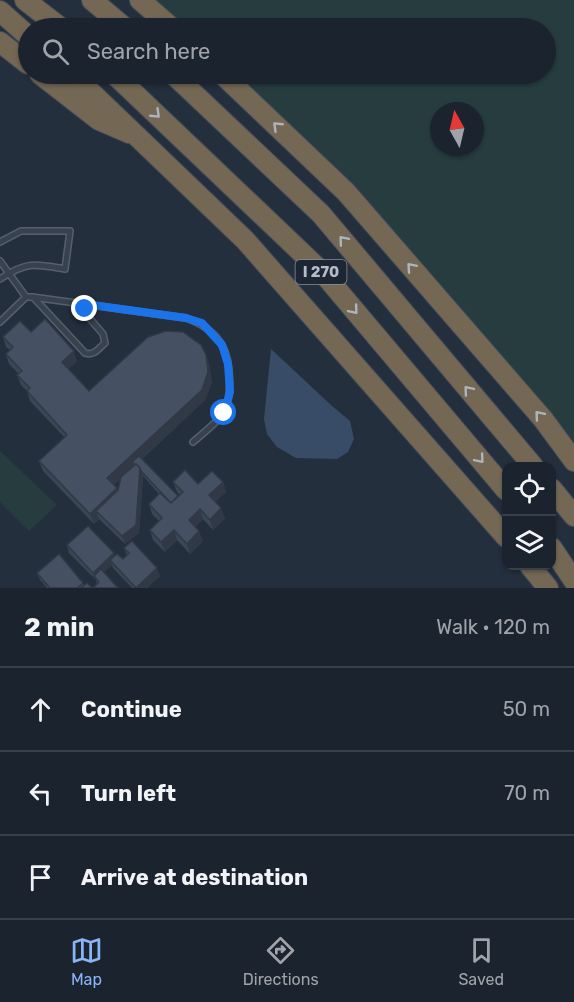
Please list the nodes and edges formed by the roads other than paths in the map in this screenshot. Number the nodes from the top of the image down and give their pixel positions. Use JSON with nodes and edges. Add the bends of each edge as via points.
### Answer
{"nodes":[{"id":1,"x":26,"y":0,"type":"edge"},
{"id":2,"x":92,"y":0,"type":"edge"},
{"id":3,"x":140,"y":0,"type":"edge"},
{"id":4,"x":0,"y":11,"type":"edge"},
{"id":5,"x":48,"y":18,"type":"edge"},
{"id":6,"x":113,"y":18,"type":"edge"},
{"id":7,"x":161,"y":18,"type":"edge"},
{"id":8,"x":18,"y":27,"type":"edge"},
{"id":9,"x":0,"y":42,"type":"edge"},
{"id":10,"x":18,"y":56,"type":"edge"},
{"id":11,"x":53,"y":84,"type":"edge"},
{"id":12,"x":83,"y":84,"type":"edge"},
{"id":13,"x":125,"y":84,"type":"edge"},
{"id":14,"x":184,"y":84,"type":"edge"},
{"id":15,"x":233,"y":84,"type":"edge"},
{"id":16,"x":140,"y":137,"type":"junction"},
{"id":17,"x":0,"y":242,"type":"edge"},
{"id":18,"x":0,"y":261,"type":"edge"},
{"id":19,"x":9,"y":273,"type":"junction"},
{"id":20,"x":0,"y":279,"type":"edge"},
{"id":21,"x":26,"y":297,"type":"junction"},
{"id":22,"x":34,"y":298,"type":"junction"},
{"id":23,"x":85,"y":304,"type":"junction"},
{"id":24,"x":0,"y":322,"type":"edge"},
{"id":25,"x":193,"y":442,"type":"dead end"},
{"id":26,"x":574,"y":461,"type":"edge"},
{"id":27,"x":530,"y":462,"type":"edge"},
{"id":28,"x":502,"y":484,"type":"edge"},
{"id":29,"x":556,"y":494,"type":"edge"},
{"id":30,"x":574,"y":516,"type":"edge"},
{"id":31,"x":502,"y":531,"type":"edge"},
{"id":32,"x":556,"y":554,"type":"edge"},
{"id":33,"x":533,"y":570,"type":"edge"},
{"id":34,"x":574,"y":580,"type":"edge"},
{"id":35,"x":548,"y":588,"type":"edge"}],
"edges":[{"from":1,"to":5,"type":"highway"},
{"from":2,"to":6,"type":"highway"},
{"from":3,"to":7,"type":"highway"},
{"from":4,"to":8,"type":"highway"},
{"from":9,"to":10,"type":"highway"},
{"from":11,"to":16,"type":"highway","via":[[99,120]]},
{"from":12,"to":16,"type":"highway","number":"I 270"},
{"from":13,"to":28,"type":"highway","number":"I 270","one_way":true,"via":[[323,273]]},
{"from":27,"to":14,"type":"highway","number":"I 270","one_way":true,"via":[[321,214]]},
{"from":26,"to":15,"type":"highway","one_way":true,"via":[[535,410],[346,192]]},
{"from":16,"to":31,"type":"highway","number":"I 270","via":[[245,240]]},
{"from":17,"to":19,"type":"lane","via":[[21,231],[70,231],[65,269],[36,264]]},
{"from":18,"to":19,"type":"lane"},
{"from":19,"to":20,"type":"lane"},
{"from":19,"to":21,"type":"lane"},
{"from":21,"to":22,"type":"lane"},
{"from":21,"to":24,"type":"lane"},
{"from":22,"to":23,"type":"lane"},
{"from":22,"to":23,"type":"lane","via":[[89,354],[105,343],[105,338],[85,314]]},
{"from":23,"to":25,"type":"lane","via":[[186,318],[202,323],[222,345],[230,392],[224,413]]},
{"from":29,"to":30,"type":"highway"},
{"from":32,"to":34,"type":"highway"},
{"from":33,"to":35,"type":"highway"}]}
